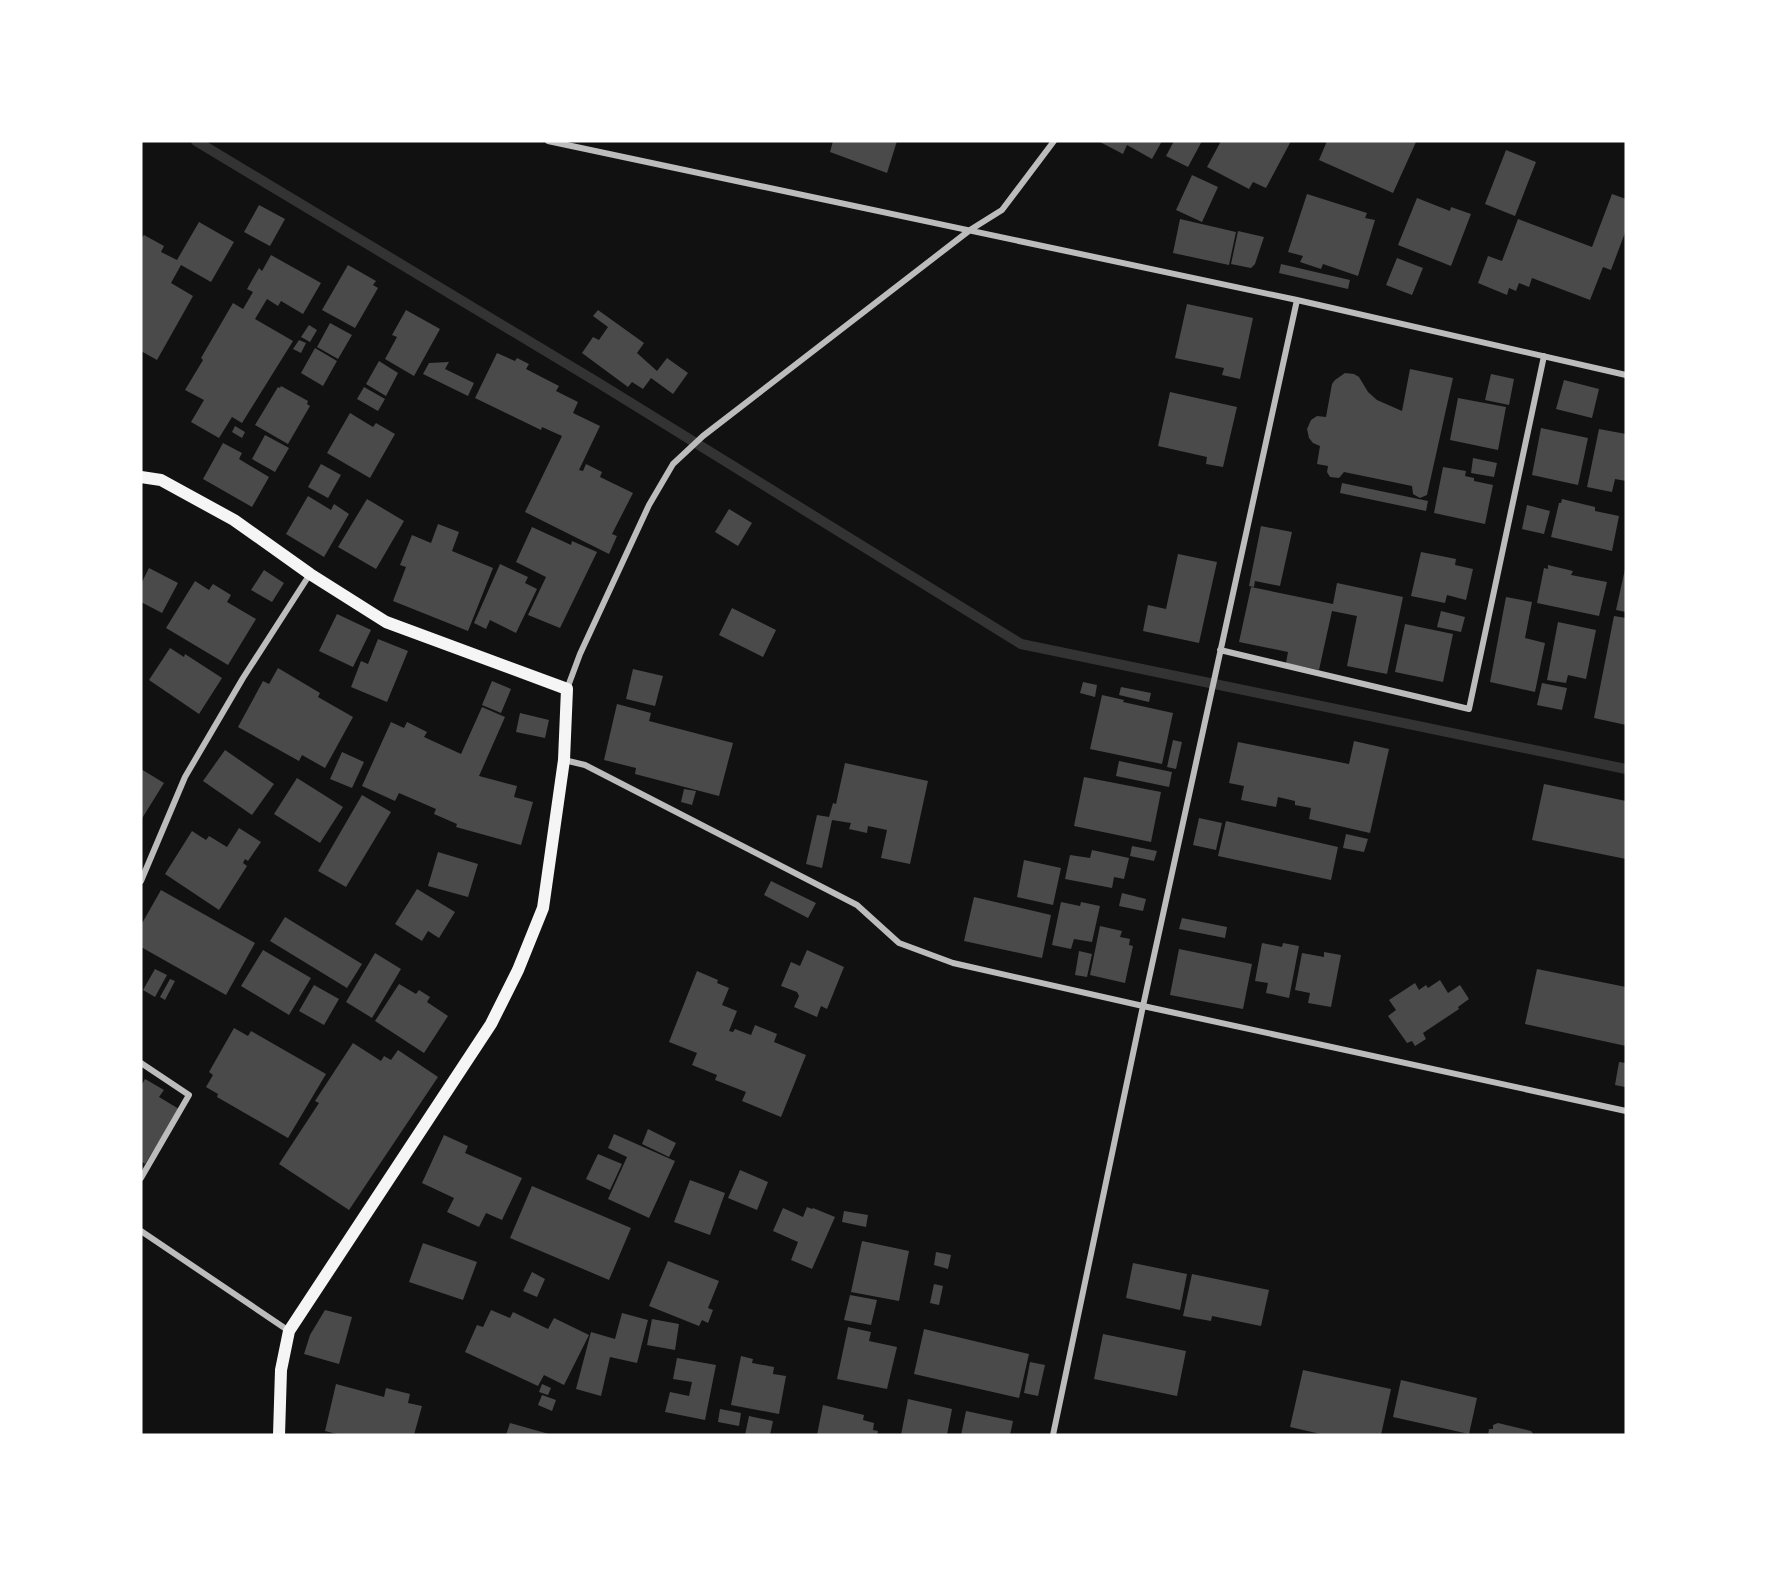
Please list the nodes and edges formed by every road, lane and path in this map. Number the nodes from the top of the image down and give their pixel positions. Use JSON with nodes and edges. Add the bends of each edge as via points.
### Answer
{"nodes":[{"id":1,"x":548,"y":141,"type":"edge"},
{"id":2,"x":1054,"y":141,"type":"edge"},
{"id":3,"x":970,"y":230,"type":"junction"},
{"id":4,"x":1296,"y":300,"type":"junction"},
{"id":5,"x":1544,"y":356,"type":"junction"},
{"id":6,"x":1626,"y":375,"type":"edge"},
{"id":7,"x":141,"y":477,"type":"edge"},
{"id":8,"x":310,"y":574,"type":"junction"},
{"id":9,"x":1220,"y":650,"type":"junction"},
{"id":10,"x":567,"y":689,"type":"junction"},
{"id":11,"x":564,"y":760,"type":"junction"},
{"id":12,"x":141,"y":881,"type":"edge"},
{"id":13,"x":1143,"y":1006,"type":"junction"},
{"id":14,"x":141,"y":1063,"type":"edge"},
{"id":15,"x":1626,"y":1111,"type":"edge"},
{"id":16,"x":141,"y":1178,"type":"edge"},
{"id":17,"x":141,"y":1231,"type":"edge"},
{"id":18,"x":289,"y":1331,"type":"junction"},
{"id":19,"x":279,"y":1435,"type":"edge"},
{"id":20,"x":1053,"y":1435,"type":"edge"}],
"edges":[{"from":1,"to":3,"type":"street"},
{"from":2,"to":3,"type":"street","via":[[1002,210]]},
{"from":3,"to":4,"type":"street"},
{"from":3,"to":10,"type":"street","via":[[703,436],[673,464],[648,505]]},
{"from":4,"to":5,"type":"street"},
{"from":4,"to":9,"type":"street"},
{"from":5,"to":6,"type":"street"},
{"from":5,"to":9,"type":"street","via":[[1469,709]]},
{"from":7,"to":8,"type":"main road","via":[[161,480],[234,520]]},
{"from":8,"to":10,"type":"main road","via":[[386,622]]},
{"from":8,"to":12,"type":"street","via":[[185,777]]},
{"from":9,"to":13,"type":"street"},
{"from":10,"to":11,"type":"main road"},
{"from":11,"to":13,"type":"street","via":[[585,765],[857,905],[899,944],[954,963]]},
{"from":11,"to":18,"type":"main road","via":[[543,908],[518,970],[491,1024]]},
{"from":13,"to":15,"type":"street"},
{"from":13,"to":20,"type":"street"},
{"from":14,"to":16,"type":"street","via":[[189,1095]]},
{"from":17,"to":18,"type":"street"},
{"from":18,"to":19,"type":"main road","via":[[281,1370]]}]}
